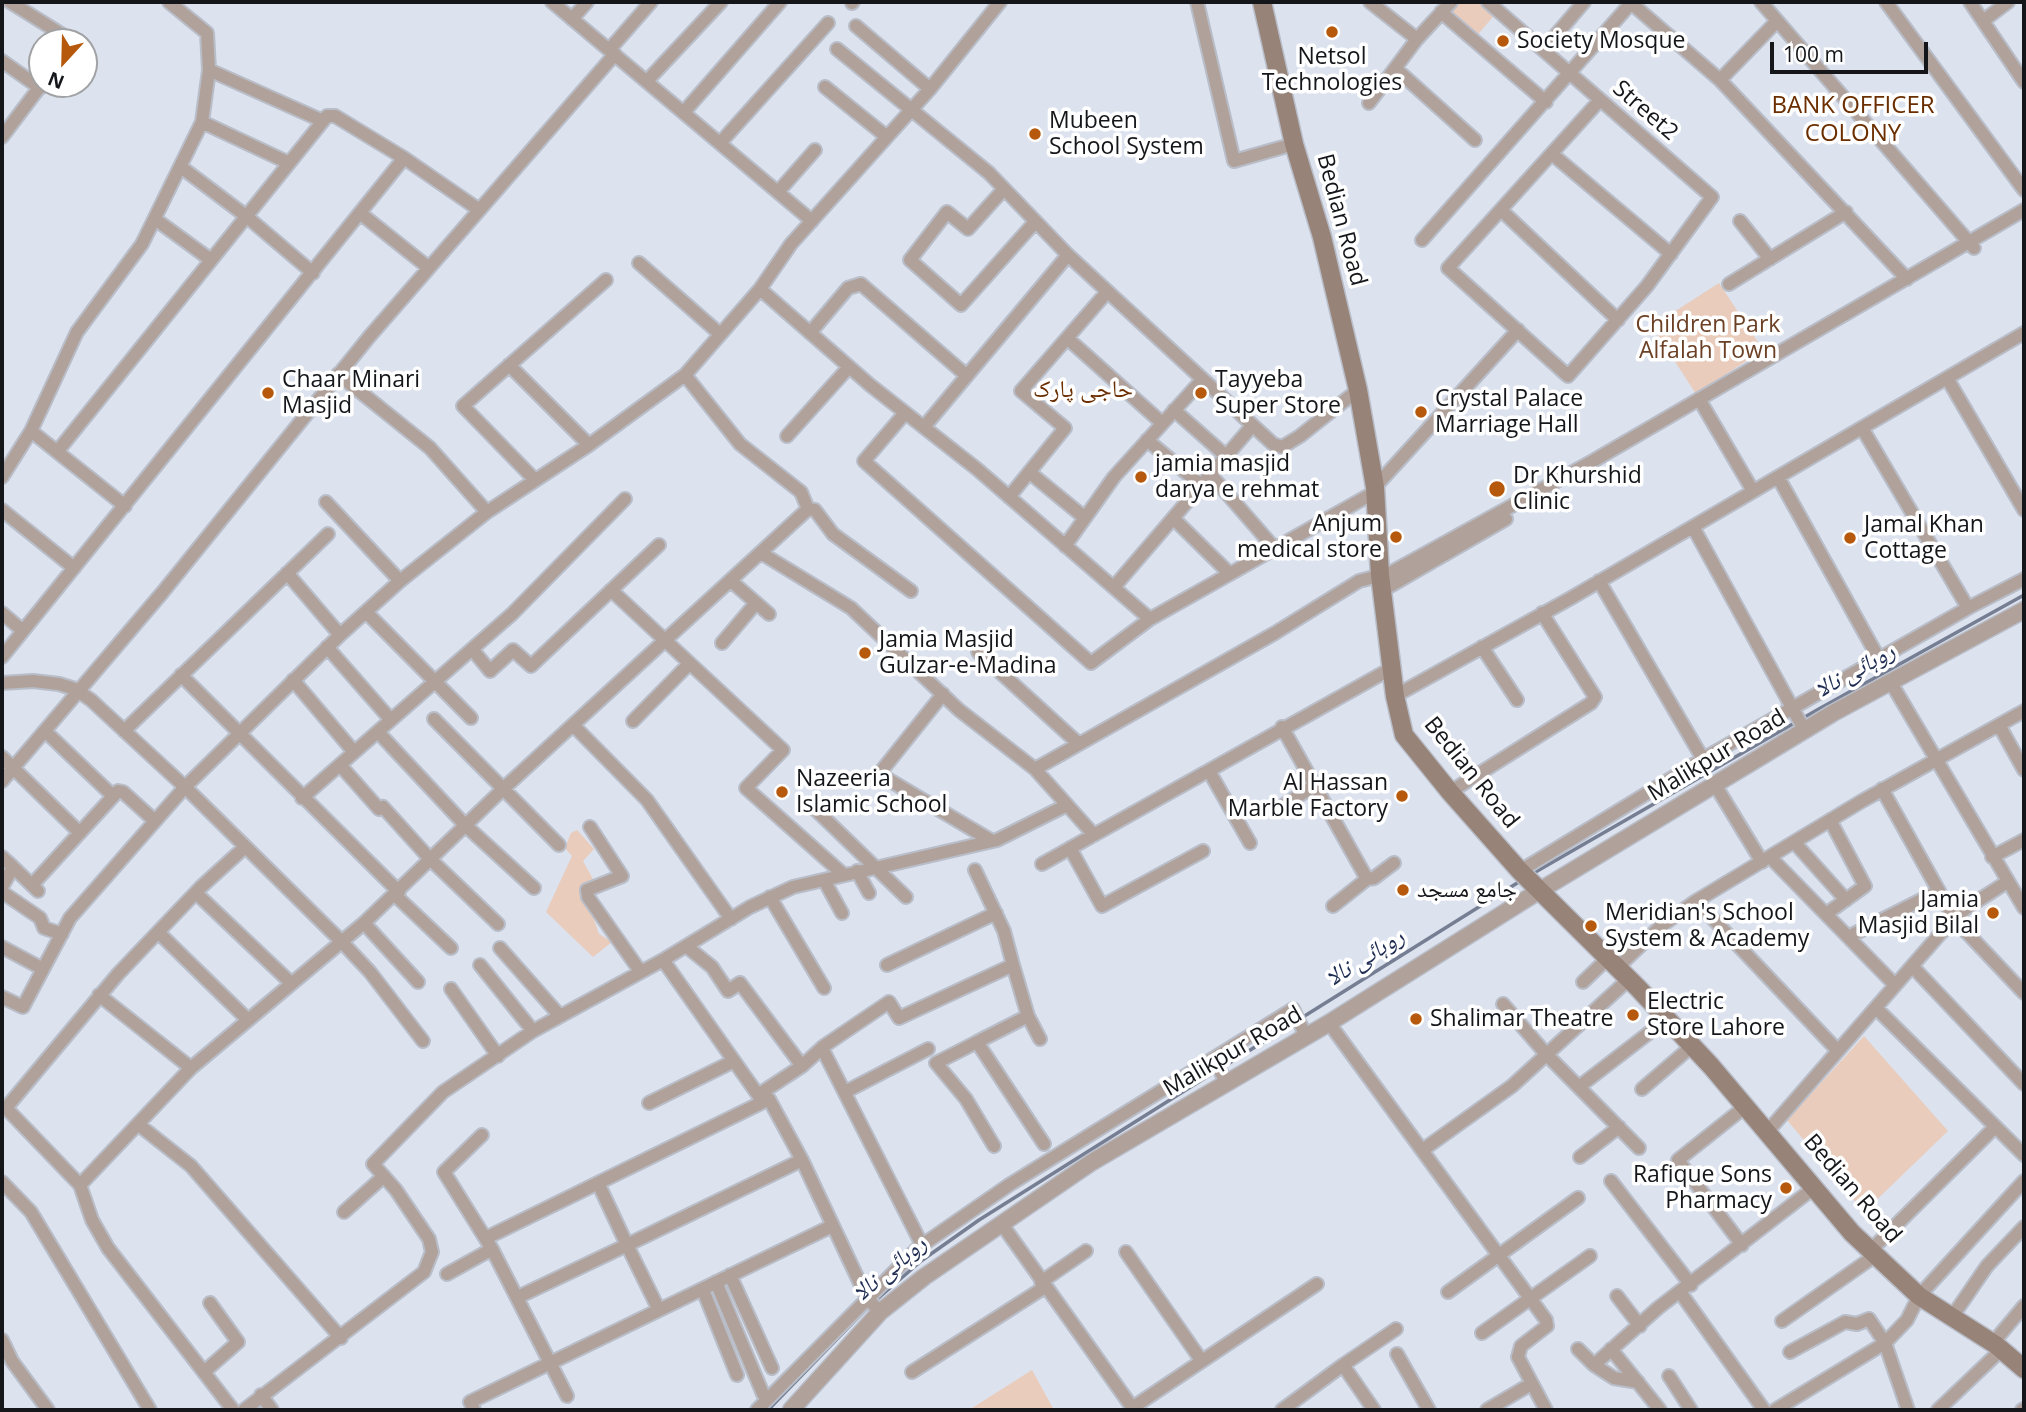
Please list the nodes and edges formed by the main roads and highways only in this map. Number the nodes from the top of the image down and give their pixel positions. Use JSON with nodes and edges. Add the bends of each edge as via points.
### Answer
{"nodes":[{"id":1,"x":1262,"y":2,"type":"edge"},
{"id":2,"x":2024,"y":1369,"type":"edge"}],
"edges":[{"from":1,"to":2,"type":"main road","name":"Bedian Road","via":[[1358,390],[1375,489],[1381,581],[1404,735],[1529,881],[1692,1046],[1873,1253],[1919,1296]]}]}
